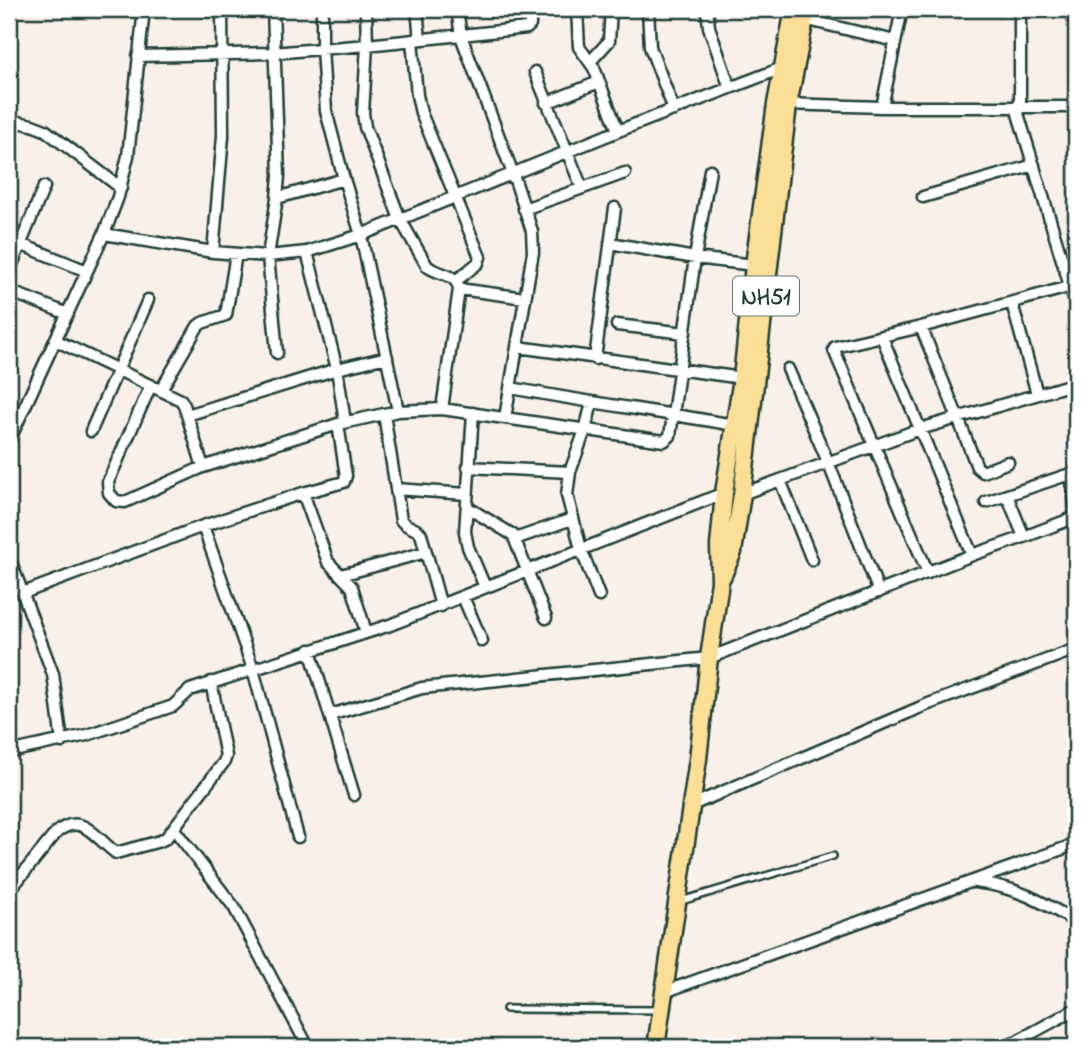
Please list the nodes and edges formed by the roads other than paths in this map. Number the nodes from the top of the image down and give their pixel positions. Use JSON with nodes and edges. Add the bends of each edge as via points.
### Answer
{"nodes":[{"id":1,"x":144,"y":9,"type":"edge"},
{"id":2,"x":222,"y":9,"type":"edge"},
{"id":3,"x":273,"y":9,"type":"edge"},
{"id":4,"x":322,"y":9,"type":"edge"},
{"id":5,"x":366,"y":9,"type":"edge"},
{"id":6,"x":417,"y":9,"type":"edge"},
{"id":7,"x":457,"y":9,"type":"edge"},
{"id":8,"x":530,"y":9,"type":"edge"},
{"id":9,"x":577,"y":9,"type":"edge"},
{"id":10,"x":611,"y":9,"type":"edge"},
{"id":11,"x":648,"y":9,"type":"edge"},
{"id":12,"x":707,"y":9,"type":"edge"},
{"id":13,"x":902,"y":9,"type":"edge"},
{"id":14,"x":1020,"y":9,"type":"edge"},
{"id":15,"x":1075,"y":9,"type":"edge"},
{"id":16,"x":802,"y":12,"type":"edge"},
{"id":17,"x":1074,"y":21,"type":"dead end"},
{"id":18,"x":461,"y":36,"type":"junction"},
{"id":19,"x":416,"y":39,"type":"junction"},
{"id":20,"x":895,"y":41,"type":"junction"},
{"id":21,"x":367,"y":45,"type":"junction"},
{"id":22,"x":322,"y":49,"type":"junction"},
{"id":23,"x":273,"y":52,"type":"junction"},
{"id":24,"x":223,"y":54,"type":"junction"},
{"id":25,"x":138,"y":56,"type":"junction"},
{"id":26,"x":590,"y":62,"type":"junction"},
{"id":27,"x":782,"y":68,"type":"junction"},
{"id":28,"x":535,"y":72,"type":"dead end"},
{"id":29,"x":599,"y":82,"type":"junction"},
{"id":30,"x":730,"y":88,"type":"junction"},
{"id":31,"x":547,"y":103,"type":"junction"},
{"id":32,"x":782,"y":104,"type":"junction"},
{"id":33,"x":882,"y":107,"type":"junction"},
{"id":34,"x":1076,"y":107,"type":"edge"},
{"id":35,"x":1018,"y":108,"type":"junction"},
{"id":36,"x":674,"y":110,"type":"junction"},
{"id":37,"x":9,"y":120,"type":"edge"},
{"id":38,"x":618,"y":131,"type":"junction"},
{"id":39,"x":568,"y":152,"type":"junction"},
{"id":40,"x":1034,"y":166,"type":"junction"},
{"id":41,"x":710,"y":170,"type":"dead end"},
{"id":42,"x":625,"y":173,"type":"dead end"},
{"id":43,"x":513,"y":174,"type":"junction"},
{"id":44,"x":344,"y":179,"type":"junction"},
{"id":45,"x":44,"y":187,"type":"dead end"},
{"id":46,"x":121,"y":188,"type":"junction"},
{"id":47,"x":582,"y":188,"type":"junction"},
{"id":48,"x":455,"y":196,"type":"junction"},
{"id":49,"x":923,"y":197,"type":"dead end"},
{"id":50,"x":277,"y":198,"type":"junction"},
{"id":51,"x":615,"y":208,"type":"dead end"},
{"id":52,"x":524,"y":209,"type":"junction"},
{"id":53,"x":400,"y":219,"type":"junction"},
{"id":54,"x":104,"y":234,"type":"junction"},
{"id":55,"x":361,"y":235,"type":"junction"},
{"id":56,"x":610,"y":243,"type":"junction"},
{"id":57,"x":20,"y":244,"type":"junction"},
{"id":58,"x":213,"y":252,"type":"junction"},
{"id":59,"x":307,"y":252,"type":"junction"},
{"id":60,"x":236,"y":254,"type":"junction"},
{"id":61,"x":268,"y":256,"type":"junction"},
{"id":62,"x":695,"y":258,"type":"junction"},
{"id":63,"x":754,"y":265,"type":"junction"},
{"id":64,"x":87,"y":271,"type":"junction"},
{"id":65,"x":9,"y":272,"type":"edge"},
{"id":66,"x":458,"y":284,"type":"junction"},
{"id":67,"x":1073,"y":286,"type":"edge"},
{"id":68,"x":9,"y":291,"type":"edge"},
{"id":69,"x":525,"y":298,"type":"junction"},
{"id":70,"x":148,"y":300,"type":"dead end"},
{"id":71,"x":1012,"y":303,"type":"junction"},
{"id":72,"x":1076,"y":306,"type":"edge"},
{"id":73,"x":68,"y":314,"type":"junction"},
{"id":74,"x":617,"y":325,"type":"dead end"},
{"id":75,"x":921,"y":327,"type":"junction"},
{"id":76,"x":685,"y":333,"type":"junction"},
{"id":77,"x":882,"y":337,"type":"junction"},
{"id":78,"x":55,"y":340,"type":"junction"},
{"id":79,"x":518,"y":347,"type":"junction"},
{"id":80,"x":277,"y":353,"type":"dead end"},
{"id":81,"x":387,"y":357,"type":"junction"},
{"id":82,"x":595,"y":359,"type":"junction"},
{"id":83,"x":118,"y":369,"type":"junction"},
{"id":84,"x":337,"y":369,"type":"junction"},
{"id":85,"x":788,"y":369,"type":"dead end"},
{"id":86,"x":680,"y":370,"type":"junction"},
{"id":87,"x":743,"y":378,"type":"junction"},
{"id":88,"x":1076,"y":383,"type":"edge"},
{"id":89,"x":151,"y":385,"type":"junction"},
{"id":90,"x":511,"y":388,"type":"junction"},
{"id":91,"x":161,"y":390,"type":"junction"},
{"id":92,"x":1037,"y":394,"type":"junction"},
{"id":93,"x":592,"y":403,"type":"junction"},
{"id":94,"x":442,"y":409,"type":"junction"},
{"id":95,"x":398,"y":411,"type":"junction"},
{"id":96,"x":473,"y":413,"type":"junction"},
{"id":97,"x":384,"y":414,"type":"junction"},
{"id":98,"x":674,"y":414,"type":"junction"},
{"id":99,"x":187,"y":415,"type":"junction"},
{"id":100,"x":505,"y":418,"type":"junction"},
{"id":101,"x":958,"y":418,"type":"junction"},
{"id":102,"x":342,"y":423,"type":"junction"},
{"id":103,"x":734,"y":425,"type":"junction"},
{"id":104,"x":920,"y":429,"type":"junction"},
{"id":105,"x":91,"y":430,"type":"dead end"},
{"id":106,"x":585,"y":430,"type":"junction"},
{"id":107,"x":10,"y":437,"type":"edge"},
{"id":108,"x":875,"y":444,"type":"junction"},
{"id":109,"x":828,"y":462,"type":"junction"},
{"id":110,"x":1009,"y":462,"type":"dead end"},
{"id":111,"x":203,"y":467,"type":"junction"},
{"id":112,"x":468,"y":467,"type":"junction"},
{"id":113,"x":570,"y":472,"type":"junction"},
{"id":114,"x":1073,"y":473,"type":"edge"},
{"id":115,"x":780,"y":480,"type":"junction"},
{"id":116,"x":396,"y":489,"type":"junction"},
{"id":117,"x":303,"y":493,"type":"junction"},
{"id":118,"x":724,"y":493,"type":"junction"},
{"id":119,"x":467,"y":494,"type":"junction"},
{"id":120,"x":742,"y":494,"type":"junction"},
{"id":121,"x":1007,"y":495,"type":"junction"},
{"id":122,"x":986,"y":502,"type":"dead end"},
{"id":123,"x":467,"y":507,"type":"junction"},
{"id":124,"x":1076,"y":514,"type":"edge"},
{"id":125,"x":572,"y":519,"type":"junction"},
{"id":126,"x":203,"y":526,"type":"junction"},
{"id":127,"x":1024,"y":537,"type":"junction"},
{"id":128,"x":515,"y":539,"type":"junction"},
{"id":129,"x":580,"y":549,"type":"junction"},
{"id":130,"x":426,"y":552,"type":"junction"},
{"id":131,"x":972,"y":555,"type":"junction"},
{"id":132,"x":9,"y":557,"type":"edge"},
{"id":133,"x":812,"y":560,"type":"dead end"},
{"id":134,"x":528,"y":570,"type":"junction"},
{"id":135,"x":928,"y":573,"type":"junction"},
{"id":136,"x":341,"y":575,"type":"junction"},
{"id":137,"x":720,"y":582,"type":"junction"},
{"id":138,"x":485,"y":587,"type":"junction"},
{"id":139,"x":879,"y":592,"type":"junction"},
{"id":140,"x":23,"y":593,"type":"junction"},
{"id":141,"x":599,"y":596,"type":"dead end"},
{"id":142,"x":463,"y":597,"type":"junction"},
{"id":143,"x":441,"y":606,"type":"junction"},
{"id":144,"x":546,"y":618,"type":"dead end"},
{"id":145,"x":366,"y":632,"type":"junction"},
{"id":146,"x":482,"y":641,"type":"dead end"},
{"id":147,"x":1076,"y":649,"type":"edge"},
{"id":148,"x":310,"y":650,"type":"junction"},
{"id":149,"x":709,"y":658,"type":"junction"},
{"id":150,"x":253,"y":669,"type":"junction"},
{"id":151,"x":211,"y":682,"type":"junction"},
{"id":152,"x":330,"y":715,"type":"junction"},
{"id":153,"x":62,"y":741,"type":"junction"},
{"id":154,"x":9,"y":752,"type":"edge"},
{"id":155,"x":354,"y":796,"type":"dead end"},
{"id":156,"x":692,"y":805,"type":"junction"},
{"id":157,"x":174,"y":829,"type":"junction"},
{"id":158,"x":298,"y":837,"type":"dead end"},
{"id":159,"x":1076,"y":844,"type":"edge"},
{"id":160,"x":833,"y":856,"type":"dead end"},
{"id":161,"x":971,"y":881,"type":"junction"},
{"id":162,"x":9,"y":891,"type":"edge"},
{"id":163,"x":678,"y":902,"type":"junction"},
{"id":164,"x":1076,"y":922,"type":"edge"},
{"id":165,"x":664,"y":992,"type":"junction"},
{"id":166,"x":506,"y":1009,"type":"dead end"},
{"id":167,"x":1076,"y":1009,"type":"edge"},
{"id":168,"x":661,"y":1010,"type":"junction"},
{"id":169,"x":308,"y":1047,"type":"edge"},
{"id":170,"x":656,"y":1047,"type":"edge"},
{"id":171,"x":1006,"y":1047,"type":"edge"}],
"edges":[{"from":1,"to":25,"type":"street"},
{"from":2,"to":24,"type":"street"},
{"from":3,"to":23,"type":"street"},
{"from":4,"to":22,"type":"street"},
{"from":5,"to":21,"type":"street"},
{"from":6,"to":19,"type":"street"},
{"from":7,"to":18,"type":"street"},
{"from":8,"to":18,"type":"street","via":[[529,28]]},
{"from":9,"to":26,"type":"street","via":[[579,47]]},
{"from":10,"to":26,"type":"street","via":[[609,41]]},
{"from":11,"to":36,"type":"street","via":[[650,47]]},
{"from":12,"to":30,"type":"street"},
{"from":13,"to":20,"type":"street"},
{"from":14,"to":35,"type":"street"},
{"from":15,"to":17,"type":"street"},
{"from":16,"to":20,"type":"street"},
{"from":16,"to":27,"type":"highway","number":"NH51"},
{"from":16,"to":32,"type":"highway","number":"NH51"},
{"from":18,"to":19,"type":"street"},
{"from":18,"to":43,"type":"street"},
{"from":19,"to":21,"type":"street"},
{"from":19,"to":48,"type":"street","via":[[419,104]]},
{"from":20,"to":33,"type":"street"},
{"from":21,"to":22,"type":"street"},
{"from":21,"to":53,"type":"street","via":[[363,120]]},
{"from":22,"to":23,"type":"street"},
{"from":22,"to":44,"type":"street","via":[[326,111]]},
{"from":23,"to":24,"type":"street"},
{"from":23,"to":50,"type":"street"},
{"from":24,"to":25,"type":"street"},
{"from":24,"to":58,"type":"street","via":[[223,136]]},
{"from":25,"to":46,"type":"street"},
{"from":26,"to":29,"type":"street"},
{"from":27,"to":30,"type":"street"},
{"from":27,"to":32,"type":"highway","number":"NH51"},
{"from":28,"to":31,"type":"street"},
{"from":29,"to":31,"type":"street"},
{"from":29,"to":38,"type":"street"},
{"from":30,"to":36,"type":"street"},
{"from":31,"to":39,"type":"street"},
{"from":32,"to":33,"type":"street"},
{"from":32,"to":63,"type":"highway","number":"NH51"},
{"from":32,"to":120,"type":"highway","number":"NH51"},
{"from":33,"to":35,"type":"street"},
{"from":34,"to":35,"type":"street"},
{"from":35,"to":40,"type":"street"},
{"from":36,"to":38,"type":"street"},
{"from":37,"to":46,"type":"street","via":[[45,130]]},
{"from":38,"to":39,"type":"street"},
{"from":39,"to":43,"type":"street"},
{"from":39,"to":47,"type":"street"},
{"from":40,"to":49,"type":"street"},
{"from":40,"to":67,"type":"street"},
{"from":41,"to":62,"type":"street"},
{"from":42,"to":47,"type":"street"},
{"from":43,"to":48,"type":"street"},
{"from":43,"to":52,"type":"street"},
{"from":44,"to":50,"type":"street"},
{"from":44,"to":55,"type":"street"},
{"from":45,"to":57,"type":"street"},
{"from":46,"to":54,"type":"street"},
{"from":47,"to":52,"type":"street"},
{"from":48,"to":53,"type":"street"},
{"from":48,"to":66,"type":"street","via":[[480,257]]},
{"from":50,"to":61,"type":"street"},
{"from":51,"to":56,"type":"street"},
{"from":52,"to":69,"type":"street","via":[[533,240]]},
{"from":53,"to":55,"type":"street"},
{"from":53,"to":66,"type":"street","via":[[427,266]]},
{"from":54,"to":58,"type":"street"},
{"from":54,"to":64,"type":"street"},
{"from":55,"to":59,"type":"street"},
{"from":55,"to":81,"type":"street"},
{"from":56,"to":62,"type":"street"},
{"from":56,"to":82,"type":"street"},
{"from":57,"to":64,"type":"street"},
{"from":57,"to":65,"type":"street"},
{"from":58,"to":60,"type":"street"},
{"from":59,"to":61,"type":"street"},
{"from":59,"to":84,"type":"street"},
{"from":60,"to":61,"type":"street"},
{"from":60,"to":91,"type":"street","via":[[226,315],[198,326]]},
{"from":61,"to":80,"type":"street"},
{"from":62,"to":63,"type":"street"},
{"from":62,"to":76,"type":"street"},
{"from":63,"to":87,"type":"highway","number":"NH51"},
{"from":64,"to":73,"type":"street"},
{"from":66,"to":69,"type":"street"},
{"from":66,"to":94,"type":"street"},
{"from":67,"to":71,"type":"street"},
{"from":67,"to":72,"type":"street"},
{"from":68,"to":73,"type":"street"},
{"from":69,"to":79,"type":"street"},
{"from":70,"to":83,"type":"street"},
{"from":71,"to":75,"type":"street"},
{"from":71,"to":92,"type":"street"},
{"from":73,"to":78,"type":"street"},
{"from":74,"to":76,"type":"street"},
{"from":75,"to":77,"type":"street"},
{"from":75,"to":101,"type":"street"},
{"from":76,"to":86,"type":"street"},
{"from":77,"to":104,"type":"street"},
{"from":77,"to":108,"type":"street","via":[[834,348]]},
{"from":78,"to":83,"type":"street"},
{"from":78,"to":107,"type":"street"},
{"from":79,"to":82,"type":"street"},
{"from":79,"to":90,"type":"street"},
{"from":81,"to":84,"type":"street"},
{"from":81,"to":95,"type":"street"},
{"from":82,"to":86,"type":"street"},
{"from":83,"to":89,"type":"street"},
{"from":83,"to":105,"type":"street"},
{"from":84,"to":99,"type":"street"},
{"from":84,"to":102,"type":"street"},
{"from":85,"to":109,"type":"street"},
{"from":86,"to":87,"type":"street"},
{"from":86,"to":98,"type":"street"},
{"from":87,"to":103,"type":"highway","number":"NH51"},
{"from":88,"to":92,"type":"street"},
{"from":89,"to":91,"type":"street"},
{"from":89,"to":111,"type":"street","via":[[108,482],[111,497],[125,502]]},
{"from":90,"to":93,"type":"street"},
{"from":90,"to":100,"type":"street"},
{"from":91,"to":99,"type":"street","via":[[181,400]]},
{"from":92,"to":101,"type":"street"},
{"from":93,"to":98,"type":"street"},
{"from":93,"to":106,"type":"street"},
{"from":94,"to":95,"type":"street"},
{"from":94,"to":96,"type":"street"},
{"from":95,"to":97,"type":"street"},
{"from":96,"to":100,"type":"street"},
{"from":96,"to":112,"type":"street"},
{"from":97,"to":102,"type":"street"},
{"from":97,"to":116,"type":"street"},
{"from":98,"to":103,"type":"street"},
{"from":98,"to":106,"type":"street","via":[[670,436],[664,441]]},
{"from":99,"to":111,"type":"street"},
{"from":100,"to":106,"type":"street"},
{"from":101,"to":104,"type":"street"},
{"from":101,"to":110,"type":"street","via":[[979,471]]},
{"from":102,"to":111,"type":"street"},
{"from":102,"to":117,"type":"street","via":[[346,480]]},
{"from":103,"to":118,"type":"highway","number":"NH51"},
{"from":104,"to":108,"type":"street"},
{"from":104,"to":131,"type":"street"},
{"from":106,"to":113,"type":"street"},
{"from":108,"to":109,"type":"street"},
{"from":108,"to":135,"type":"street"},
{"from":109,"to":115,"type":"street"},
{"from":109,"to":139,"type":"street"},
{"from":112,"to":113,"type":"street"},
{"from":112,"to":119,"type":"street"},
{"from":113,"to":125,"type":"street","via":[[567,495]]},
{"from":114,"to":121,"type":"street"},
{"from":114,"to":124,"type":"street"},
{"from":115,"to":120,"type":"street"},
{"from":115,"to":133,"type":"street"},
{"from":116,"to":119,"type":"street"},
{"from":116,"to":130,"type":"street","via":[[401,520],[419,531]]},
{"from":117,"to":126,"type":"street"},
{"from":117,"to":136,"type":"street","via":[[328,562]]},
{"from":118,"to":129,"type":"street"},
{"from":118,"to":137,"type":"highway","number":"NH51"},
{"from":119,"to":123,"type":"street"},
{"from":120,"to":137,"type":"highway","number":"NH51","via":[[733,552]]},
{"from":121,"to":122,"type":"street"},
{"from":121,"to":127,"type":"street"},
{"from":123,"to":128,"type":"street"},
{"from":123,"to":138,"type":"street","via":[[466,540]]},
{"from":124,"to":127,"type":"street"},
{"from":125,"to":128,"type":"street"},
{"from":125,"to":129,"type":"street"},
{"from":126,"to":140,"type":"street"},
{"from":126,"to":150,"type":"street"},
{"from":127,"to":131,"type":"street"},
{"from":128,"to":134,"type":"street"},
{"from":129,"to":134,"type":"street"},
{"from":129,"to":141,"type":"street"},
{"from":130,"to":136,"type":"street"},
{"from":130,"to":143,"type":"street"},
{"from":131,"to":135,"type":"street"},
{"from":132,"to":140,"type":"street"},
{"from":134,"to":138,"type":"street"},
{"from":134,"to":144,"type":"street"},
{"from":135,"to":139,"type":"street"},
{"from":136,"to":145,"type":"street","via":[[352,587]]},
{"from":137,"to":149,"type":"highway","number":"NH51"},
{"from":138,"to":142,"type":"street"},
{"from":139,"to":149,"type":"street"},
{"from":140,"to":153,"type":"street","via":[[52,674]]},
{"from":142,"to":143,"type":"street"},
{"from":142,"to":146,"type":"street"},
{"from":143,"to":145,"type":"street"},
{"from":145,"to":148,"type":"street"},
{"from":147,"to":156,"type":"street","via":[[936,701]]},
{"from":148,"to":150,"type":"street"},
{"from":148,"to":152,"type":"street"},
{"from":149,"to":152,"type":"street","via":[[422,688]]},
{"from":149,"to":156,"type":"highway","number":"NH51"},
{"from":150,"to":151,"type":"street"},
{"from":150,"to":158,"type":"street"},
{"from":151,"to":153,"type":"street","via":[[187,691],[173,706]]},
{"from":151,"to":157,"type":"street","via":[[226,756]]},
{"from":152,"to":155,"type":"street"},
{"from":153,"to":154,"type":"street"},
{"from":156,"to":163,"type":"highway","number":"NH51"},
{"from":157,"to":162,"type":"street","via":[[164,840],[116,853],[86,827],[63,827]]},
{"from":157,"to":169,"type":"street","via":[[234,907]]},
{"from":159,"to":161,"type":"street"},
{"from":160,"to":163,"type":"lane"},
{"from":161,"to":164,"type":"street","via":[[1011,888]]},
{"from":161,"to":165,"type":"street"},
{"from":163,"to":165,"type":"highway","number":"NH51"},
{"from":165,"to":168,"type":"highway","number":"NH51"},
{"from":166,"to":168,"type":"lane"},
{"from":167,"to":171,"type":"street"},
{"from":168,"to":170,"type":"highway","number":"NH51"}]}
